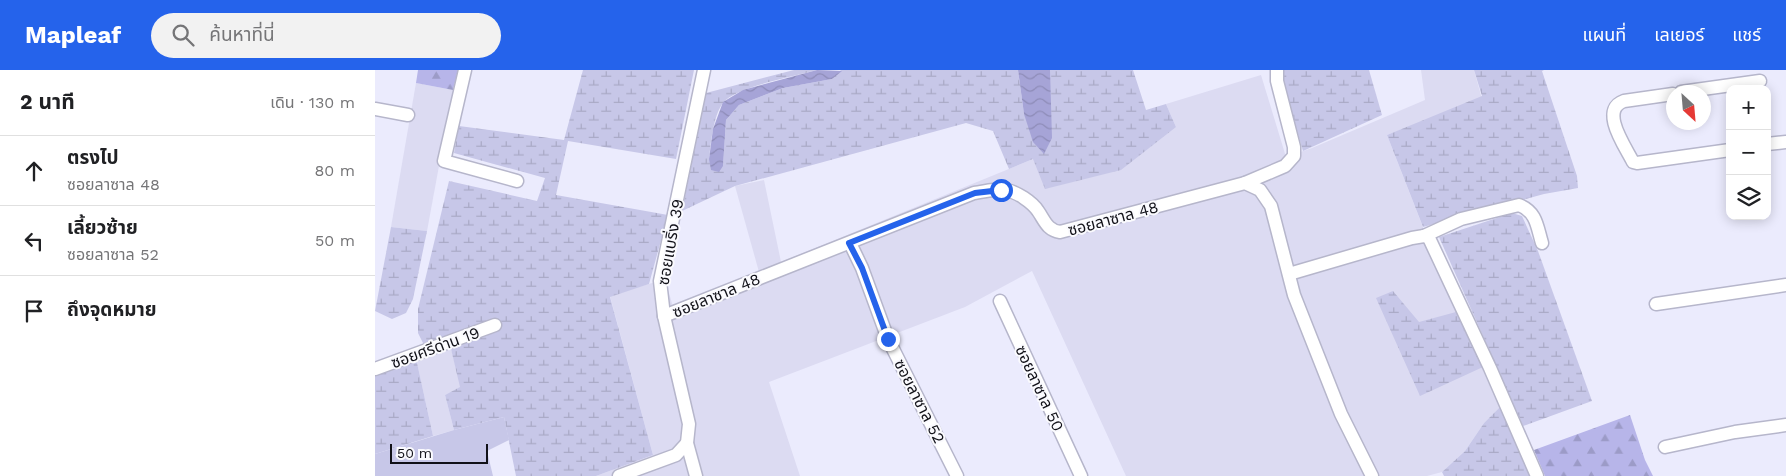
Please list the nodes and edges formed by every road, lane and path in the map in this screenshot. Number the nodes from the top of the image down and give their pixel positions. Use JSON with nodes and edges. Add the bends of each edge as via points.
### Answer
{"nodes":[{"id":1,"x":465,"y":70,"type":"edge"},
{"id":2,"x":704,"y":70,"type":"edge"},
{"id":3,"x":1277,"y":70,"type":"edge"},
{"id":4,"x":1760,"y":81,"type":"dead end"},
{"id":5,"x":1711,"y":88,"type":"edge"},
{"id":6,"x":1666,"y":95,"type":"edge"},
{"id":7,"x":375,"y":109,"type":"edge"},
{"id":8,"x":408,"y":115,"type":"dead end"},
{"id":9,"x":1786,"y":142,"type":"edge"},
{"id":10,"x":1771,"y":144,"type":"edge"},
{"id":11,"x":1726,"y":151,"type":"edge"},
{"id":12,"x":517,"y":181,"type":"dead end"},
{"id":13,"x":1245,"y":183,"type":"junction"},
{"id":14,"x":1425,"y":236,"type":"junction"},
{"id":15,"x":849,"y":243,"type":"junction"},
{"id":16,"x":1542,"y":243,"type":"dead end"},
{"id":17,"x":1289,"y":274,"type":"junction"},
{"id":18,"x":1786,"y":285,"type":"edge"},
{"id":19,"x":1000,"y":301,"type":"dead end"},
{"id":20,"x":1656,"y":304,"type":"dead end"},
{"id":21,"x":664,"y":316,"type":"junction"},
{"id":22,"x":495,"y":325,"type":"dead end"},
{"id":23,"x":375,"y":369,"type":"edge"},
{"id":24,"x":1786,"y":426,"type":"edge"},
{"id":25,"x":687,"y":443,"type":"junction"},
{"id":26,"x":1665,"y":447,"type":"dead end"},
{"id":27,"x":619,"y":476,"type":"edge"},
{"id":28,"x":696,"y":476,"type":"edge"},
{"id":29,"x":957,"y":476,"type":"edge"},
{"id":30,"x":1081,"y":476,"type":"edge"},
{"id":31,"x":1372,"y":476,"type":"edge"},
{"id":32,"x":1537,"y":476,"type":"edge"}],
"edges":[{"from":1,"to":12,"type":"street","via":[[444,162]]},
{"from":2,"to":21,"type":"street","name":"ซอยแบริ่ง 39","via":[[661,276]]},
{"from":3,"to":13,"type":"street","name":"ซอยลาซาล 48","via":[[1294,156],[1285,166]]},
{"from":4,"to":5,"type":"street"},
{"from":6,"to":11,"type":"street","via":[[1620,102],[1613,110],[1613,122],[1633,162]]},
{"from":7,"to":8,"type":"street"},
{"from":9,"to":10,"type":"street"},
{"from":13,"to":15,"type":"street","name":"ซอยลาซาล 48","via":[[1060,232],[1046,226],[1029,202],[1007,190],[975,193]]},
{"from":13,"to":17,"type":"street","via":[[1260,190],[1271,206]]},
{"from":14,"to":16,"type":"street","via":[[1461,219],[1519,205],[1535,217]]},
{"from":14,"to":17,"type":"street"},
{"from":14,"to":32,"type":"street","via":[[1429,238],[1469,323]]},
{"from":15,"to":21,"type":"street","name":"ซอยลาซาล 48"},
{"from":15,"to":29,"type":"street","name":"ซอยลาซาล 52","via":[[862,268],[888,339]]},
{"from":17,"to":31,"type":"street","via":[[1294,295],[1338,406]]},
{"from":18,"to":20,"type":"street"},
{"from":19,"to":30,"type":"street","name":"ซอยลาซาล 50"},
{"from":21,"to":25,"type":"street","name":"ซอยแบริ่ง 39","via":[[689,424]]},
{"from":22,"to":23,"type":"street","name":"ซอยศรีด่าน 19"},
{"from":24,"to":26,"type":"street","via":[[1735,432]]},
{"from":25,"to":27,"type":"street","via":[[677,455]]},
{"from":25,"to":28,"type":"street","name":"ซอยแบริ่ง 39"}]}
